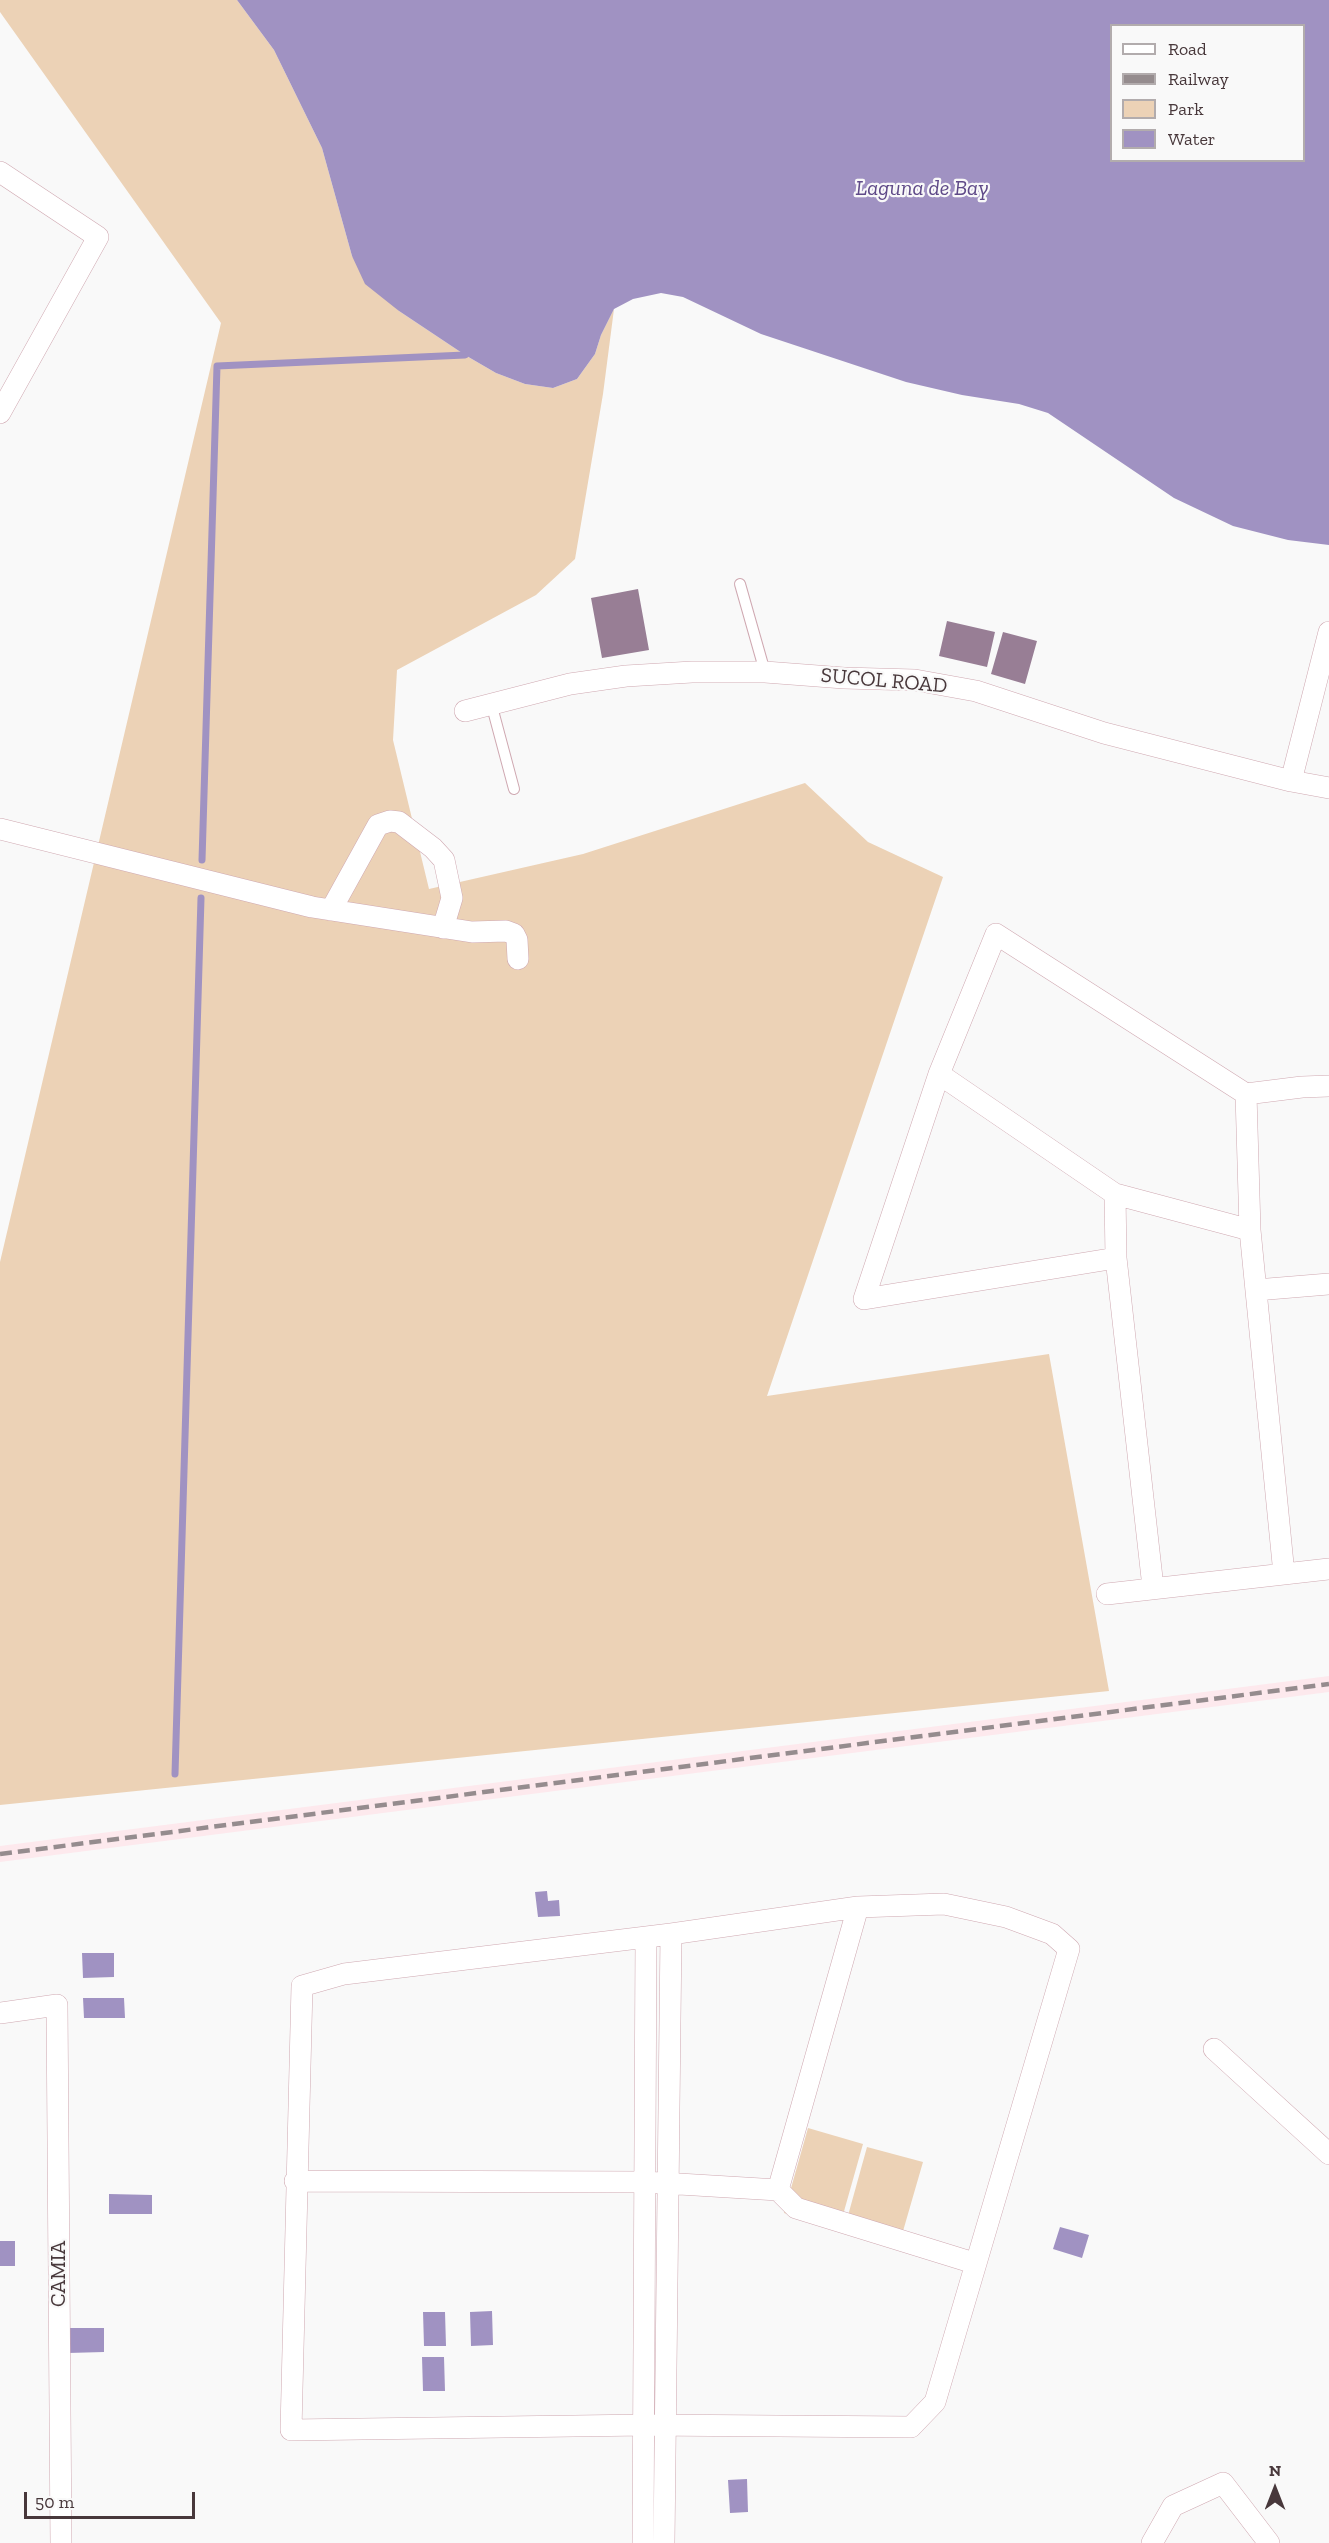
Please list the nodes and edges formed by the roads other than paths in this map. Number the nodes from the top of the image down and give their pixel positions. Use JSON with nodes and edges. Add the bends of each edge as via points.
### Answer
{"nodes":[{"id":1,"x":0,"y":172,"type":"edge"},
{"id":2,"x":1,"y":408,"type":"edge"},
{"id":3,"x":740,"y":584,"type":"dead end"},
{"id":4,"x":1329,"y":632,"type":"edge"},
{"id":5,"x":765,"y":672,"type":"junction"},
{"id":6,"x":491,"y":703,"type":"junction"},
{"id":7,"x":465,"y":711,"type":"dead end"},
{"id":8,"x":1291,"y":781,"type":"junction"},
{"id":9,"x":1329,"y":788,"type":"edge"},
{"id":10,"x":514,"y":789,"type":"dead end"},
{"id":11,"x":0,"y":829,"type":"edge"},
{"id":12,"x":332,"y":910,"type":"junction"},
{"id":13,"x":443,"y":928,"type":"junction"},
{"id":14,"x":518,"y":959,"type":"dead end"},
{"id":15,"x":939,"y":1074,"type":"junction"},
{"id":16,"x":1329,"y":1086,"type":"edge"},
{"id":17,"x":1246,"y":1094,"type":"junction"},
{"id":18,"x":1115,"y":1194,"type":"junction"},
{"id":19,"x":1250,"y":1230,"type":"junction"},
{"id":20,"x":1116,"y":1258,"type":"junction"},
{"id":21,"x":1329,"y":1284,"type":"edge"},
{"id":22,"x":1256,"y":1290,"type":"junction"},
{"id":23,"x":1329,"y":1569,"type":"edge"},
{"id":24,"x":1284,"y":1574,"type":"junction"},
{"id":25,"x":1153,"y":1587,"type":"junction"},
{"id":26,"x":1107,"y":1594,"type":"dead end"},
{"id":27,"x":858,"y":1906,"type":"junction"},
{"id":28,"x":671,"y":1935,"type":"junction"},
{"id":29,"x":646,"y":1937,"type":"junction"},
{"id":30,"x":0,"y":2013,"type":"edge"},
{"id":31,"x":1214,"y":2049,"type":"dead end"},
{"id":32,"x":1329,"y":2154,"type":"edge"},
{"id":33,"x":295,"y":2181,"type":"junction"},
{"id":34,"x":646,"y":2182,"type":"junction"},
{"id":35,"x":670,"y":2183,"type":"junction"},
{"id":36,"x":778,"y":2190,"type":"junction"},
{"id":37,"x":974,"y":2263,"type":"junction"},
{"id":38,"x":654,"y":2425,"type":"junction"},
{"id":39,"x":61,"y":2543,"type":"edge"},
{"id":40,"x":643,"y":2543,"type":"edge"},
{"id":41,"x":664,"y":2543,"type":"edge"},
{"id":42,"x":1152,"y":2543,"type":"edge"},
{"id":43,"x":1269,"y":2543,"type":"edge"}],
"edges":[{"from":1,"to":2,"type":"street","via":[[98,237]]},
{"from":3,"to":5,"type":"lane"},
{"from":4,"to":8,"type":"street"},
{"from":5,"to":6,"type":"street","name":"SUCOL ROAD","via":[[626,676],[570,684]]},
{"from":5,"to":8,"type":"street","name":"SUCOL ROAD","via":[[915,680],[976,691],[1104,733]]},
{"from":6,"to":7,"type":"street","name":"SUCOL ROAD"},
{"from":6,"to":10,"type":"lane"},
{"from":8,"to":9,"type":"street","name":"SUCOL ROAD"},
{"from":11,"to":12,"type":"street"},
{"from":12,"to":13,"type":"street"},
{"from":12,"to":13,"type":"street","via":[[378,825],[399,822],[444,860],[452,898]]},
{"from":13,"to":14,"type":"street","via":[[514,934]]},
{"from":15,"to":17,"type":"street","via":[[996,934]]},
{"from":15,"to":18,"type":"street"},
{"from":15,"to":20,"type":"street","via":[[864,1299]]},
{"from":16,"to":17,"type":"street"},
{"from":17,"to":19,"type":"street"},
{"from":18,"to":19,"type":"street"},
{"from":18,"to":20,"type":"street"},
{"from":19,"to":22,"type":"street"},
{"from":20,"to":25,"type":"street"},
{"from":21,"to":22,"type":"street"},
{"from":22,"to":24,"type":"street"},
{"from":23,"to":24,"type":"street"},
{"from":24,"to":25,"type":"street"},
{"from":25,"to":26,"type":"street"},
{"from":27,"to":28,"type":"street"},
{"from":27,"to":36,"type":"street"},
{"from":27,"to":37,"type":"street","via":[[944,1904],[1006,1917],[1052,1934],[1069,1949]]},
{"from":28,"to":29,"type":"street"},
{"from":28,"to":35,"type":"street"},
{"from":29,"to":33,"type":"street","via":[[344,1974],[302,1986]]},
{"from":29,"to":34,"type":"street"},
{"from":30,"to":39,"type":"street","name":"CAMIA","via":[[57,2005]]},
{"from":31,"to":32,"type":"street"},
{"from":33,"to":34,"type":"street"},
{"from":33,"to":38,"type":"street","via":[[291,2430]]},
{"from":34,"to":35,"type":"street"},
{"from":34,"to":38,"type":"street"},
{"from":35,"to":36,"type":"street"},
{"from":35,"to":38,"type":"street"},
{"from":36,"to":37,"type":"street","via":[[796,2208]]},
{"from":37,"to":38,"type":"street","via":[[935,2402],[911,2427]]},
{"from":38,"to":40,"type":"street"},
{"from":38,"to":41,"type":"street"},
{"from":42,"to":43,"type":"street","via":[[1173,2506],[1223,2483]]}]}
